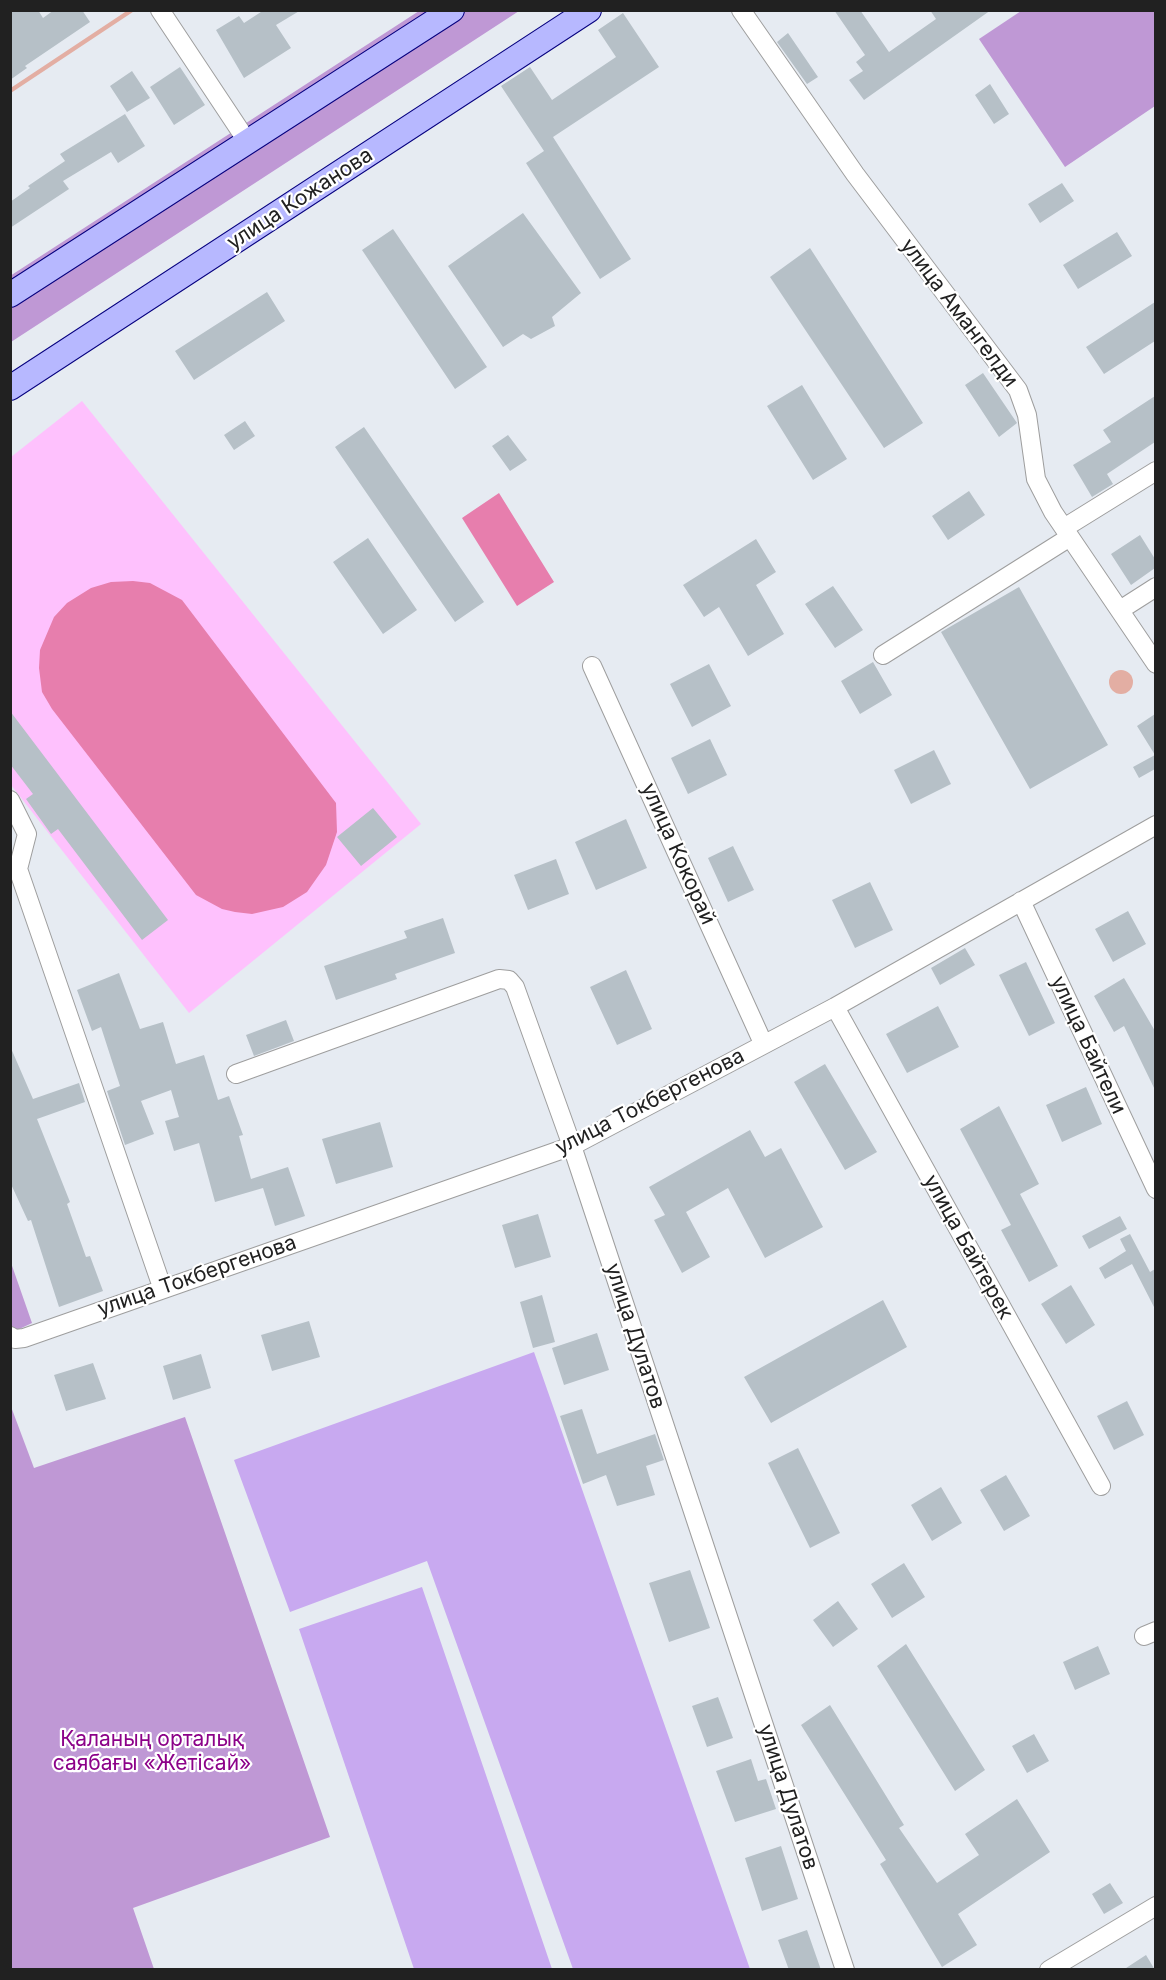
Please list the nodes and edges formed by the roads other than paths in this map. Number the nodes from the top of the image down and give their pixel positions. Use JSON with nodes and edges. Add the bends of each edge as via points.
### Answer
{"nodes":[{"id":1,"x":160,"y":10,"type":"edge"},
{"id":2,"x":452,"y":10,"type":"edge"},
{"id":3,"x":589,"y":10,"type":"edge"},
{"id":4,"x":741,"y":10,"type":"edge"},
{"id":5,"x":247,"y":141,"type":"junction"},
{"id":6,"x":10,"y":295,"type":"edge"},
{"id":7,"x":10,"y":388,"type":"edge"},
{"id":8,"x":1155,"y":471,"type":"edge"},
{"id":9,"x":1067,"y":533,"type":"junction"},
{"id":10,"x":1155,"y":587,"type":"edge"},
{"id":11,"x":1120,"y":610,"type":"junction"},
{"id":12,"x":883,"y":655,"type":"dead end"},
{"id":13,"x":1155,"y":664,"type":"edge"},
{"id":14,"x":592,"y":666,"type":"dead end"},
{"id":15,"x":10,"y":800,"type":"edge"},
{"id":16,"x":1155,"y":825,"type":"edge"},
{"id":17,"x":1021,"y":901,"type":"junction"},
{"id":18,"x":835,"y":1007,"type":"junction"},
{"id":19,"x":763,"y":1043,"type":"junction"},
{"id":20,"x":236,"y":1074,"type":"dead end"},
{"id":21,"x":572,"y":1146,"type":"junction"},
{"id":22,"x":1155,"y":1189,"type":"edge"},
{"id":23,"x":162,"y":1287,"type":"junction"},
{"id":24,"x":10,"y":1336,"type":"edge"},
{"id":25,"x":1101,"y":1486,"type":"dead end"},
{"id":26,"x":1155,"y":1906,"type":"edge"},
{"id":27,"x":845,"y":1970,"type":"edge"},
{"id":28,"x":1048,"y":1970,"type":"edge"}],
"edges":[{"from":1,"to":5,"type":"street"},
{"from":2,"to":5,"type":"street"},
{"from":3,"to":7,"type":"street","name":"улица Кожанова"},
{"from":4,"to":9,"type":"street","name":"улица Амангелди","via":[[855,174],[1018,390],[1027,415],[1036,479]]},
{"from":5,"to":6,"type":"street"},
{"from":8,"to":9,"type":"street"},
{"from":9,"to":11,"type":"street","name":"улица Амангелди"},
{"from":9,"to":12,"type":"street"},
{"from":10,"to":11,"type":"street"},
{"from":11,"to":13,"type":"street","name":"улица Амангелди"},
{"from":14,"to":19,"type":"street","name":"улица Кокорай"},
{"from":15,"to":23,"type":"street","via":[[27,834],[18,869]]},
{"from":16,"to":17,"type":"street","name":"улица Токбергенова"},
{"from":17,"to":18,"type":"street","name":"улица Токбергенова"},
{"from":17,"to":22,"type":"street","name":"улица Байтели"},
{"from":18,"to":19,"type":"street","name":"улица Токбергенова"},
{"from":18,"to":25,"type":"street","name":"улица Байтерек"},
{"from":19,"to":21,"type":"street","name":"улица Токбергенова"},
{"from":20,"to":21,"type":"street","name":"улица Дулатов","via":[[499,979],[509,980],[515,987]]},
{"from":21,"to":23,"type":"street","name":"улица Токбергенова"},
{"from":21,"to":27,"type":"street","name":"улица Дулатов"},
{"from":23,"to":24,"type":"street","name":"улица Токбергенова","via":[[24,1338]]},
{"from":26,"to":28,"type":"street"}]}
